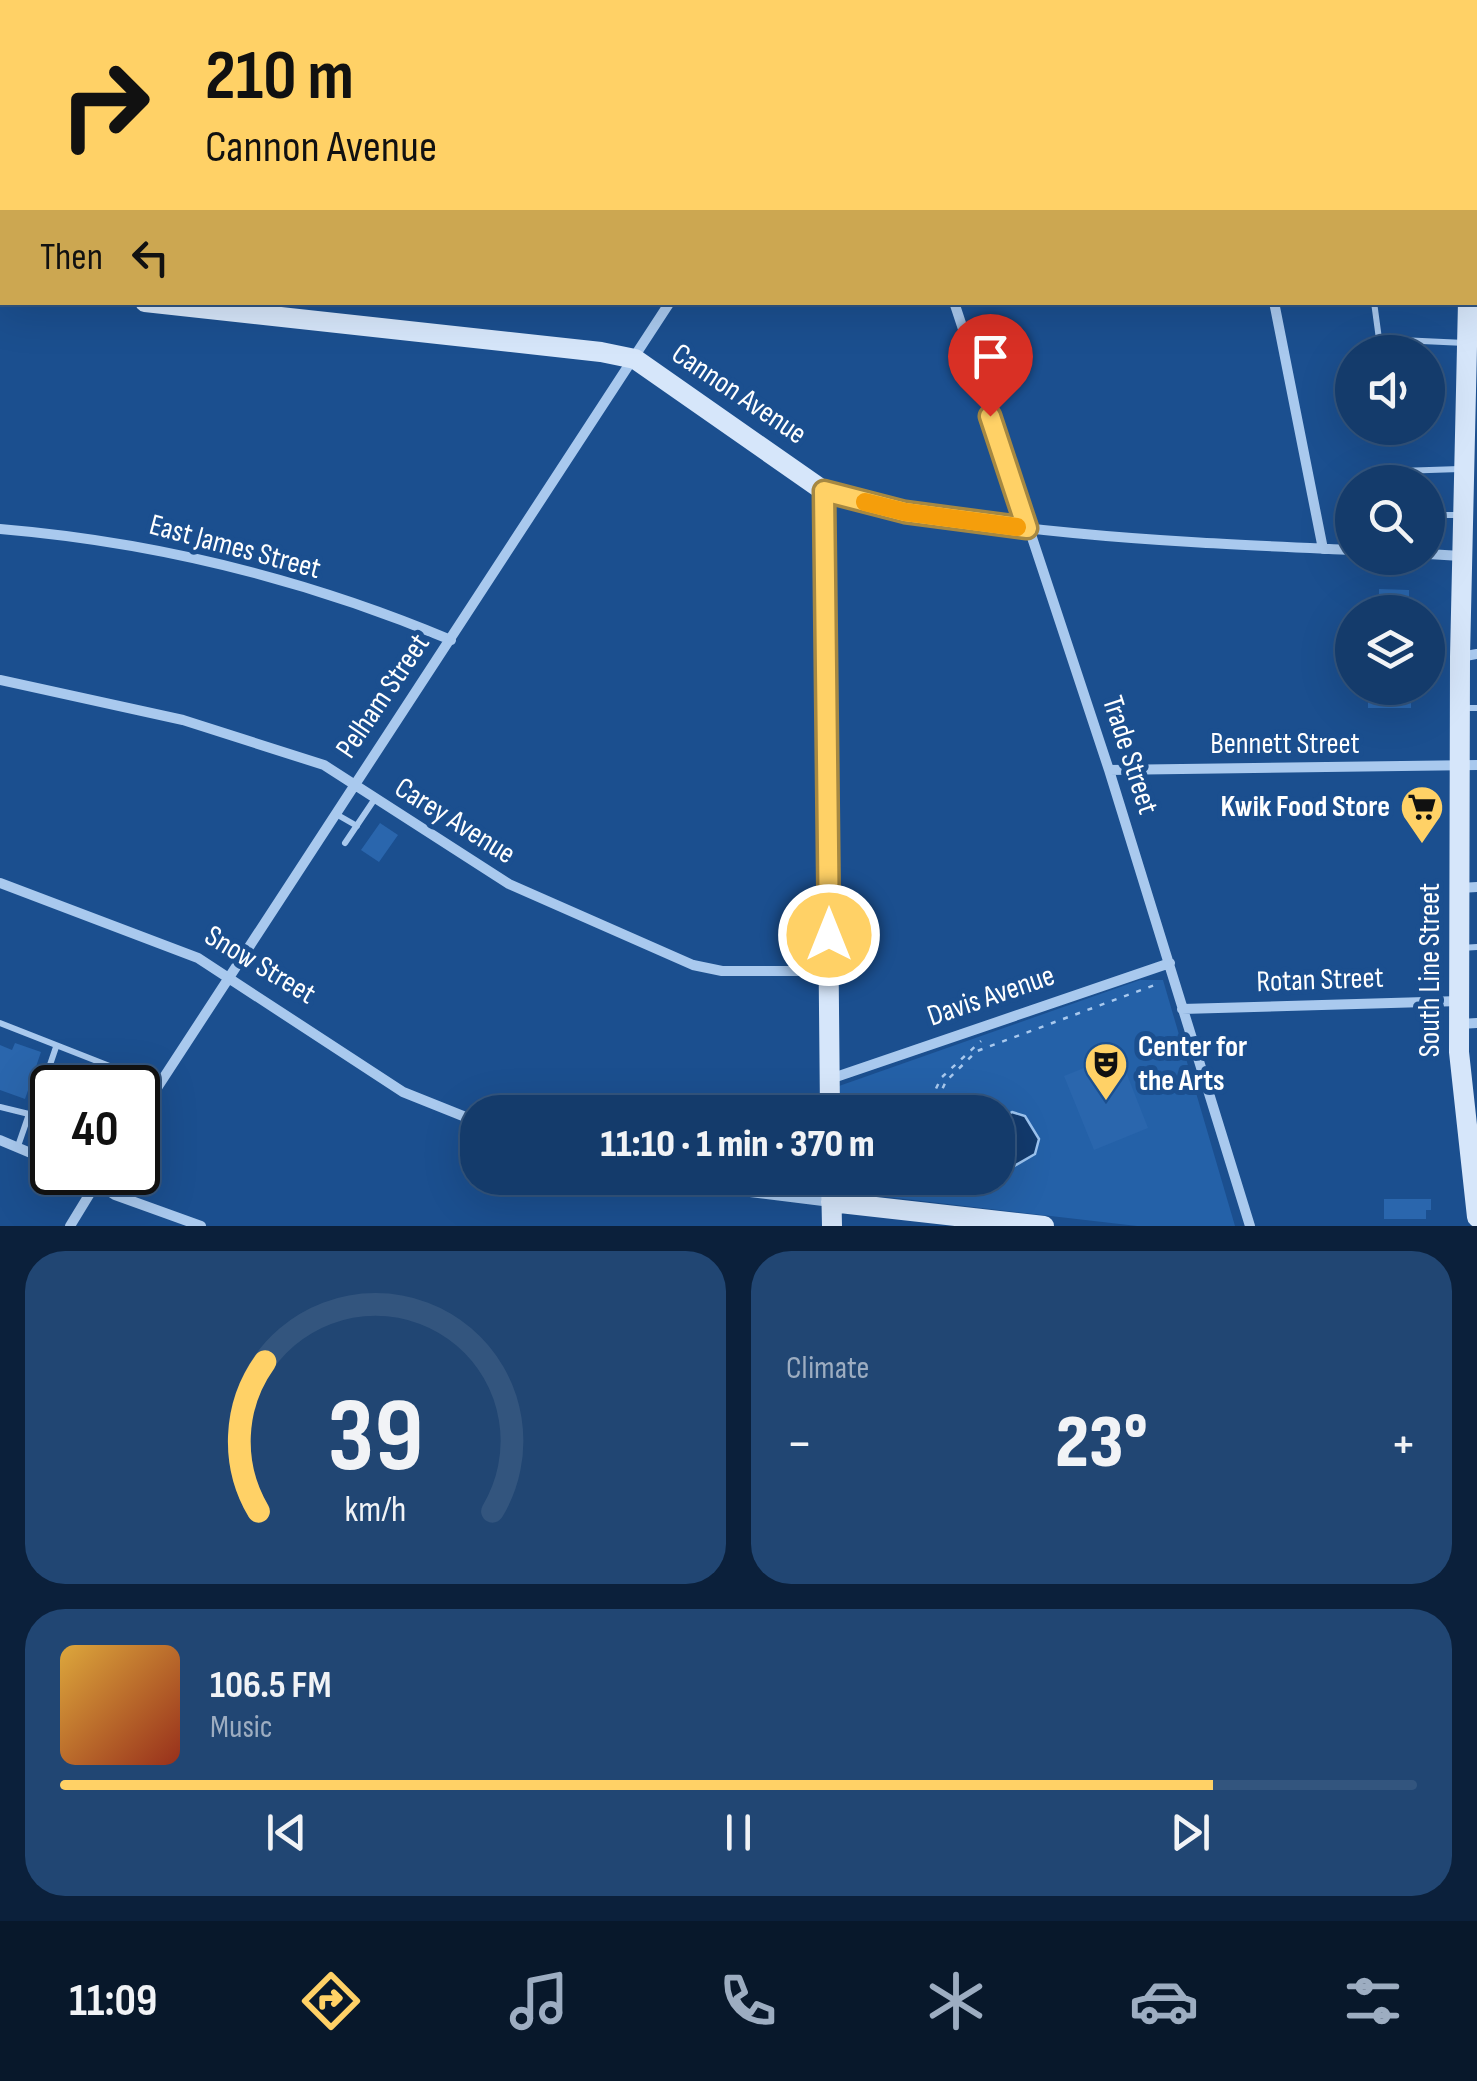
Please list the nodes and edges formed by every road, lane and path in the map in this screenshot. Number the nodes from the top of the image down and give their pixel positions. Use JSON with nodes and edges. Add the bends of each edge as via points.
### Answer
{"nodes":[{"id":1,"x":193,"y":305,"type":"edge"},
{"id":2,"x":668,"y":305,"type":"edge"},
{"id":3,"x":955,"y":305,"type":"edge"},
{"id":4,"x":1275,"y":305,"type":"edge"},
{"id":5,"x":1374,"y":305,"type":"edge"},
{"id":6,"x":1468,"y":305,"type":"edge"},
{"id":7,"x":241,"y":308,"type":"edge"},
{"id":8,"x":1473,"y":344,"type":"edge"},
{"id":9,"x":634,"y":360,"type":"junction"},
{"id":10,"x":1472,"y":413,"type":"edge"},
{"id":11,"x":1466,"y":469,"type":"junction"},
{"id":12,"x":1445,"y":470,"type":"edge"},
{"id":13,"x":824,"y":491,"type":"junction"},
{"id":14,"x":1469,"y":525,"type":"edge"},
{"id":15,"x":1027,"y":528,"type":"junction"},
{"id":16,"x":0,"y":529,"type":"edge"},
{"id":17,"x":1323,"y":549,"type":"junction"},
{"id":18,"x":1335,"y":549,"type":"edge"},
{"id":19,"x":1468,"y":568,"type":"edge"},
{"id":20,"x":451,"y":640,"type":"junction"},
{"id":21,"x":1469,"y":656,"type":"edge"},
{"id":22,"x":0,"y":680,"type":"edge"},
{"id":23,"x":1469,"y":708,"type":"edge"},
{"id":24,"x":1470,"y":766,"type":"edge"},
{"id":25,"x":1109,"y":770,"type":"junction"},
{"id":26,"x":354,"y":786,"type":"junction"},
{"id":27,"x":374,"y":800,"type":"junction"},
{"id":28,"x":335,"y":813,"type":"junction"},
{"id":29,"x":357,"y":826,"type":"junction"},
{"id":30,"x":1468,"y":827,"type":"edge"},
{"id":31,"x":346,"y":843,"type":"dead end"},
{"id":32,"x":0,"y":883,"type":"edge"},
{"id":33,"x":1468,"y":887,"type":"edge"},
{"id":34,"x":1468,"y":947,"type":"edge"},
{"id":35,"x":1170,"y":963,"type":"junction"},
{"id":36,"x":829,"y":971,"type":"junction"},
{"id":37,"x":227,"y":976,"type":"junction"},
{"id":38,"x":1115,"y":995,"type":"junction"},
{"id":39,"x":1117,"y":1001,"type":"junction"},
{"id":40,"x":1460,"y":1001,"type":"junction"},
{"id":41,"x":1075,"y":1008,"type":"junction"},
{"id":42,"x":1182,"y":1009,"type":"junction"},
{"id":43,"x":1077,"y":1015,"type":"junction"},
{"id":44,"x":1032,"y":1022,"type":"junction"},
{"id":45,"x":0,"y":1023,"type":"edge"},
{"id":46,"x":1468,"y":1024,"type":"edge"},
{"id":47,"x":1022,"y":1026,"type":"dead end"},
{"id":48,"x":1035,"y":1028,"type":"junction"},
{"id":49,"x":1008,"y":1030,"type":"dead end"},
{"id":50,"x":1011,"y":1037,"type":"junction"},
{"id":51,"x":988,"y":1038,"type":"dead end"},
{"id":52,"x":973,"y":1046,"type":"junction"},
{"id":53,"x":56,"y":1047,"type":"junction"},
{"id":54,"x":977,"y":1052,"type":"junction"},
{"id":55,"x":50,"y":1065,"type":"edge"},
{"id":56,"x":104,"y":1065,"type":"edge"},
{"id":57,"x":830,"y":1079,"type":"junction"},
{"id":58,"x":160,"y":1082,"type":"edge"},
{"id":59,"x":933,"y":1092,"type":"junction"},
{"id":60,"x":940,"y":1093,"type":"joint"},
{"id":61,"x":830,"y":1095,"type":"edge"},
{"id":62,"x":932,"y":1095,"type":"edge"},
{"id":63,"x":0,"y":1107,"type":"edge"},
{"id":64,"x":30,"y":1114,"type":"edge"},
{"id":65,"x":460,"y":1115,"type":"edge"},
{"id":66,"x":28,"y":1117,"type":"junction"},
{"id":67,"x":0,"y":1140,"type":"edge"},
{"id":68,"x":18,"y":1148,"type":"junction"},
{"id":69,"x":30,"y":1153,"type":"edge"},
{"id":70,"x":1473,"y":1162,"type":"edge"},
{"id":71,"x":89,"y":1195,"type":"edge"},
{"id":72,"x":115,"y":1195,"type":"edge"},
{"id":73,"x":775,"y":1195,"type":"edge"},
{"id":74,"x":832,"y":1195,"type":"edge"},
{"id":75,"x":832,"y":1202,"type":"junction"},
{"id":76,"x":1477,"y":1217,"type":"edge"},
{"id":77,"x":183,"y":1223,"type":"edge"},
{"id":78,"x":1008,"y":1224,"type":"edge"},
{"id":79,"x":70,"y":1226,"type":"edge"},
{"id":80,"x":201,"y":1226,"type":"edge"},
{"id":81,"x":832,"y":1226,"type":"edge"},
{"id":82,"x":1044,"y":1226,"type":"edge"},
{"id":83,"x":1250,"y":1226,"type":"edge"}],
"edges":[{"from":1,"to":7,"type":"street","name":"Cannon Avenue"},
{"from":2,"to":9,"type":"street","name":"Pelham Street"},
{"from":3,"to":15,"type":"street","name":"Trade Street"},
{"from":4,"to":17,"type":"street"},
{"from":5,"to":8,"type":"lane","via":[[1378,339]]},
{"from":6,"to":8,"type":"street","name":"South Line Street"},
{"from":7,"to":9,"type":"street","name":"Cannon Avenue"},
{"from":8,"to":10,"type":"street","name":"South Line Street"},
{"from":9,"to":13,"type":"street","name":"Cannon Avenue"},
{"from":9,"to":20,"type":"street","name":"Pelham Street"},
{"from":10,"to":11,"type":"street","name":"South Line Street"},
{"from":11,"to":12,"type":"lane"},
{"from":11,"to":14,"type":"street","name":"South Line Street"},
{"from":13,"to":15,"type":"street","name":"Cannon Avenue","via":[[905,512]]},
{"from":13,"to":36,"type":"street"},
{"from":14,"to":19,"type":"street","name":"South Line Street"},
{"from":15,"to":17,"type":"street","name":"Cannon Avenue"},
{"from":15,"to":25,"type":"street","name":"Trade Street"},
{"from":16,"to":20,"type":"street","name":"East James Street","via":[[197,557]]},
{"from":17,"to":18,"type":"street","name":"Cannon Avenue"},
{"from":19,"to":21,"type":"street","name":"South Line Street"},
{"from":20,"to":26,"type":"street","name":"Pelham Street"},
{"from":21,"to":23,"type":"street","name":"South Line Street"},
{"from":22,"to":26,"type":"street","name":"Carey Avenue","via":[[184,720],[324,765]]},
{"from":23,"to":24,"type":"street","name":"South Line Street"},
{"from":24,"to":25,"type":"street","name":"Bennett Street"},
{"from":24,"to":30,"type":"street","name":"South Line Street"},
{"from":25,"to":35,"type":"street","name":"Trade Street"},
{"from":26,"to":27,"type":"street","name":"Carey Avenue"},
{"from":26,"to":28,"type":"street","name":"Pelham Street"},
{"from":27,"to":29,"type":"lane"},
{"from":27,"to":36,"type":"street","name":"Carey Avenue","via":[[508,884],[693,965]]},
{"from":28,"to":29,"type":"lane"},
{"from":28,"to":37,"type":"street","name":"Pelham Street"},
{"from":29,"to":31,"type":"lane"},
{"from":30,"to":33,"type":"street","name":"South Line Street"},
{"from":32,"to":37,"type":"street","name":"Snow Street","via":[[198,958]]},
{"from":33,"to":34,"type":"street","name":"South Line Street"},
{"from":34,"to":40,"type":"street","name":"South Line Street"},
{"from":35,"to":42,"type":"street","name":"Trade Street"},
{"from":35,"to":57,"type":"street","name":"Davis Avenue"},
{"from":36,"to":57,"type":"street"},
{"from":37,"to":58,"type":"street","name":"Pelham Street"},
{"from":37,"to":65,"type":"street","name":"Snow Street","via":[[403,1092]]},
{"from":38,"to":39,"type":"path"},
{"from":38,"to":39,"type":"path","via":[[1160,983]]},
{"from":38,"to":41,"type":"path"},
{"from":39,"to":43,"type":"path"},
{"from":40,"to":42,"type":"street","name":"Rotan Street"},
{"from":40,"to":46,"type":"street","name":"South Line Street"},
{"from":41,"to":43,"type":"path"},
{"from":41,"to":44,"type":"path"},
{"from":42,"to":83,"type":"street","name":"Trade Street"},
{"from":43,"to":48,"type":"path"},
{"from":44,"to":47,"type":"path"},
{"from":44,"to":48,"type":"path"},
{"from":45,"to":53,"type":"lane"},
{"from":46,"to":70,"type":"street","name":"South Line Street"},
{"from":48,"to":50,"type":"path"},
{"from":49,"to":50,"type":"path"},
{"from":50,"to":54,"type":"path"},
{"from":51,"to":52,"type":"path"},
{"from":52,"to":54,"type":"path"},
{"from":52,"to":59,"type":"path"},
{"from":53,"to":55,"type":"lane"},
{"from":53,"to":56,"type":"lane"},
{"from":54,"to":60,"type":"path"},
{"from":57,"to":61,"type":"street"},
{"from":59,"to":60,"type":"path"},
{"from":59,"to":62,"type":"path"},
{"from":63,"to":66,"type":"lane"},
{"from":64,"to":66,"type":"lane"},
{"from":66,"to":68,"type":"lane"},
{"from":67,"to":68,"type":"street"},
{"from":68,"to":69,"type":"street"},
{"from":70,"to":76,"type":"street","name":"South Line Street"},
{"from":71,"to":79,"type":"street"},
{"from":72,"to":77,"type":"street"},
{"from":73,"to":75,"type":"street"},
{"from":74,"to":75,"type":"street"},
{"from":75,"to":78,"type":"street"},
{"from":75,"to":81,"type":"street"},
{"from":77,"to":80,"type":"street"},
{"from":78,"to":82,"type":"street"}]}
